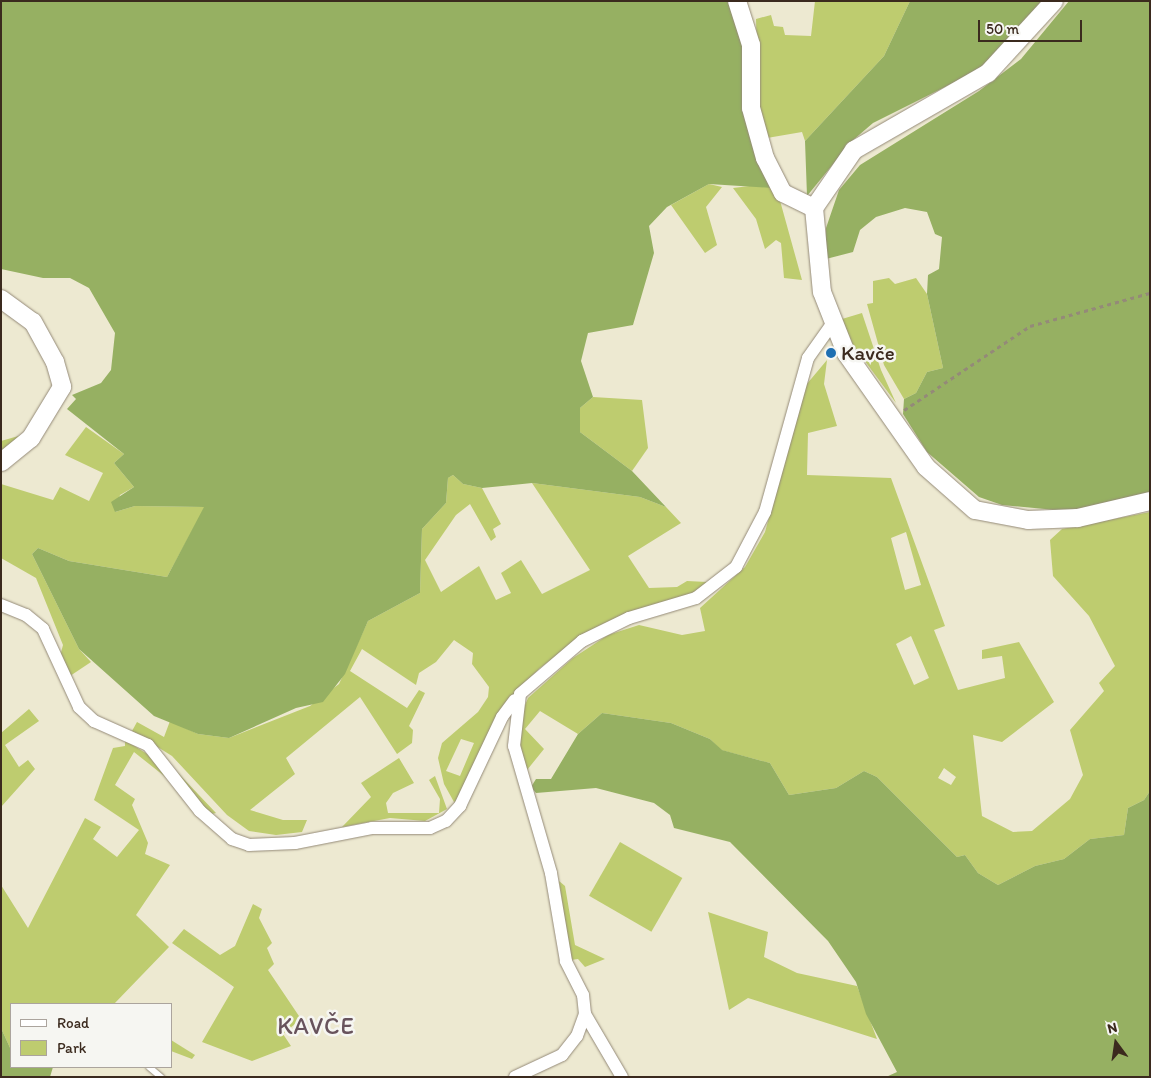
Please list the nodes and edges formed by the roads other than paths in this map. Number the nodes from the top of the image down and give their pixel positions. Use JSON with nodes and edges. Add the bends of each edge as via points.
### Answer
{"nodes":[{"id":1,"x":737,"y":1,"type":"edge"},
{"id":2,"x":1054,"y":1,"type":"edge"},
{"id":3,"x":814,"y":208,"type":"junction"},
{"id":4,"x":1,"y":299,"type":"edge"},
{"id":5,"x":832,"y":324,"type":"junction"},
{"id":6,"x":1,"y":462,"type":"edge"},
{"id":7,"x":1150,"y":501,"type":"edge"},
{"id":8,"x":1,"y":605,"type":"edge"},
{"id":9,"x":520,"y":694,"type":"junction"},
{"id":10,"x":585,"y":1014,"type":"junction"},
{"id":11,"x":150,"y":1068,"type":"edge"},
{"id":12,"x":161,"y":1077,"type":"edge"},
{"id":13,"x":515,"y":1077,"type":"edge"},
{"id":14,"x":622,"y":1077,"type":"edge"}],
"edges":[{"from":1,"to":3,"type":"street","via":[[751,45],[752,108],[765,158],[783,193]]},
{"from":2,"to":3,"type":"street","via":[[988,73],[854,150]]},
{"from":3,"to":5,"type":"street","via":[[822,292]]},
{"from":4,"to":6,"type":"street","via":[[33,322],[55,362],[62,387],[32,438]]},
{"from":5,"to":7,"type":"street","via":[[846,353],[926,467],[975,510],[1028,520],[1078,518]]},
{"from":5,"to":9,"type":"street","via":[[808,358],[766,512],[736,567],[696,598],[629,618],[582,641]]},
{"from":8,"to":9,"type":"street","via":[[26,615],[43,629],[79,708],[94,721],[148,745],[200,811],[232,839],[249,845],[295,843],[372,828],[430,828],[446,821],[460,806],[502,718]]},
{"from":9,"to":10,"type":"street","via":[[514,746],[551,873],[566,961],[583,995]]},
{"from":10,"to":13,"type":"street","via":[[576,1036],[562,1055]]},
{"from":10,"to":14,"type":"street"},
{"from":11,"to":12,"type":"lane"}]}
